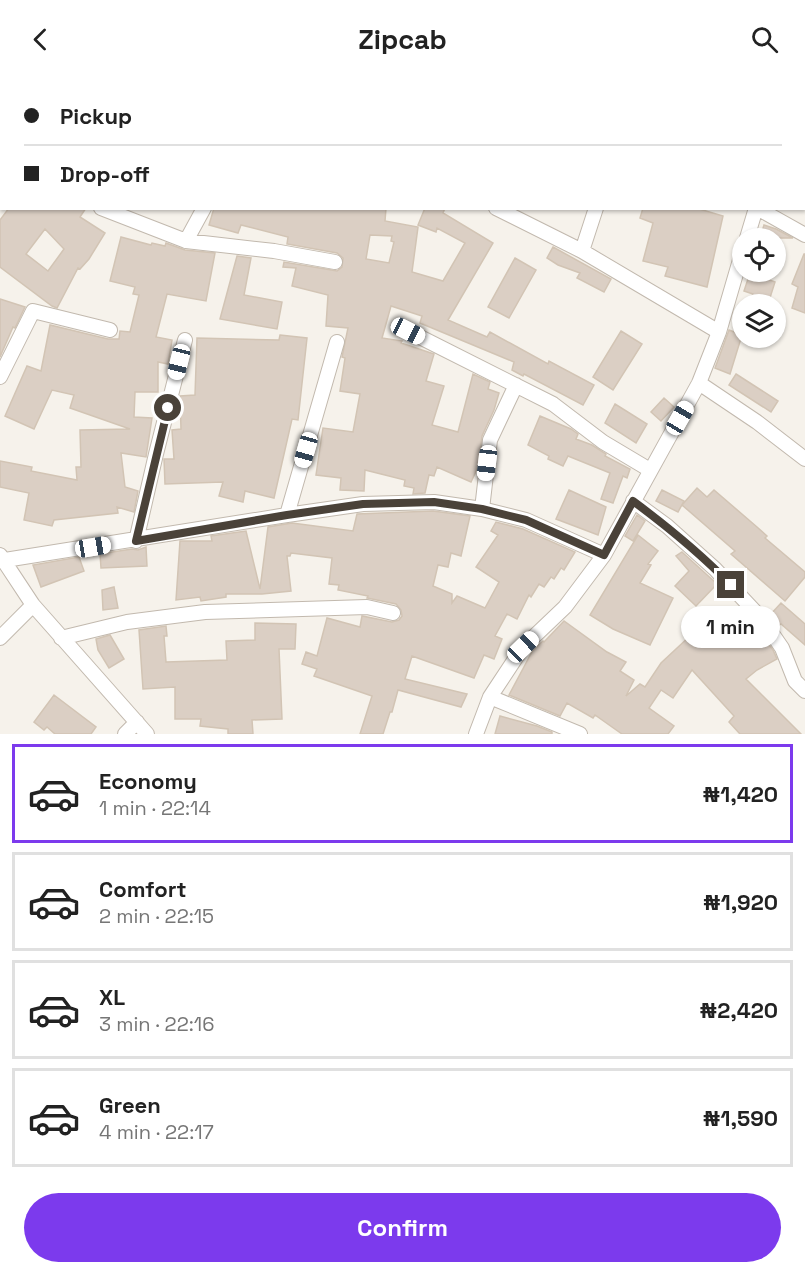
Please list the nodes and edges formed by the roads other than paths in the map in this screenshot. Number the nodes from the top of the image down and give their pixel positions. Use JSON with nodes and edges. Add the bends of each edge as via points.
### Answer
{"nodes":[{"id":1,"x":106,"y":210,"type":"edge"},
{"id":2,"x":203,"y":210,"type":"edge"},
{"id":3,"x":500,"y":210,"type":"edge"},
{"id":4,"x":595,"y":210,"type":"edge"},
{"id":5,"x":755,"y":210,"type":"edge"},
{"id":6,"x":760,"y":210,"type":"edge"},
{"id":7,"x":750,"y":228,"type":"edge"},
{"id":8,"x":805,"y":235,"type":"edge"},
{"id":9,"x":186,"y":241,"type":"junction"},
{"id":10,"x":582,"y":251,"type":"junction"},
{"id":11,"x":335,"y":262,"type":"dead end"},
{"id":12,"x":734,"y":282,"type":"edge"},
{"id":13,"x":110,"y":330,"type":"dead end"},
{"id":14,"x":408,"y":331,"type":"dead end"},
{"id":15,"x":719,"y":332,"type":"junction"},
{"id":16,"x":185,"y":339,"type":"dead end"},
{"id":17,"x":337,"y":342,"type":"dead end"},
{"id":18,"x":0,"y":377,"type":"edge"},
{"id":19,"x":699,"y":383,"type":"junction"},
{"id":20,"x":516,"y":385,"type":"junction"},
{"id":21,"x":805,"y":459,"type":"edge"},
{"id":22,"x":650,"y":470,"type":"junction"},
{"id":23,"x":633,"y":501,"type":"junction"},
{"id":24,"x":482,"y":509,"type":"junction"},
{"id":25,"x":287,"y":515,"type":"junction"},
{"id":26,"x":136,"y":541,"type":"junction"},
{"id":27,"x":604,"y":555,"type":"junction"},
{"id":28,"x":2,"y":558,"type":"edge"},
{"id":29,"x":33,"y":605,"type":"junction"},
{"id":30,"x":393,"y":613,"type":"dead end"},
{"id":31,"x":0,"y":638,"type":"edge"},
{"id":32,"x":61,"y":638,"type":"junction"},
{"id":33,"x":805,"y":692,"type":"edge"},
{"id":34,"x":490,"y":697,"type":"junction"},
{"id":35,"x":137,"y":722,"type":"junction"},
{"id":36,"x":125,"y":734,"type":"edge"},
{"id":37,"x":147,"y":734,"type":"edge"},
{"id":38,"x":476,"y":734,"type":"edge"},
{"id":39,"x":580,"y":734,"type":"edge"}],
"edges":[{"from":1,"to":9,"type":"street"},
{"from":2,"to":9,"type":"street"},
{"from":3,"to":10,"type":"street"},
{"from":4,"to":10,"type":"street"},
{"from":5,"to":7,"type":"street"},
{"from":6,"to":8,"type":"street"},
{"from":9,"to":11,"type":"street"},
{"from":10,"to":15,"type":"street"},
{"from":12,"to":15,"type":"street"},
{"from":13,"to":18,"type":"street","via":[[33,311]]},
{"from":14,"to":20,"type":"street"},
{"from":15,"to":19,"type":"street"},
{"from":16,"to":26,"type":"street"},
{"from":17,"to":25,"type":"street"},
{"from":19,"to":21,"type":"street"},
{"from":19,"to":22,"type":"street"},
{"from":20,"to":22,"type":"street","via":[[554,404],[603,442]]},
{"from":20,"to":24,"type":"street","via":[[490,440]]},
{"from":22,"to":23,"type":"street"},
{"from":23,"to":27,"type":"street"},
{"from":23,"to":33,"type":"street","via":[[715,569],[762,619],[782,648],[795,681]]},
{"from":24,"to":25,"type":"street","via":[[434,502],[363,504]]},
{"from":24,"to":27,"type":"street","via":[[526,520]]},
{"from":25,"to":26,"type":"street"},
{"from":26,"to":28,"type":"street"},
{"from":27,"to":34,"type":"street","via":[[565,607],[523,647]]},
{"from":28,"to":29,"type":"street"},
{"from":29,"to":31,"type":"street"},
{"from":29,"to":32,"type":"street"},
{"from":30,"to":32,"type":"street","via":[[367,607],[206,612],[126,622]]},
{"from":32,"to":35,"type":"street"},
{"from":34,"to":38,"type":"street"},
{"from":34,"to":39,"type":"street"},
{"from":35,"to":36,"type":"street"},
{"from":35,"to":37,"type":"street"}]}
